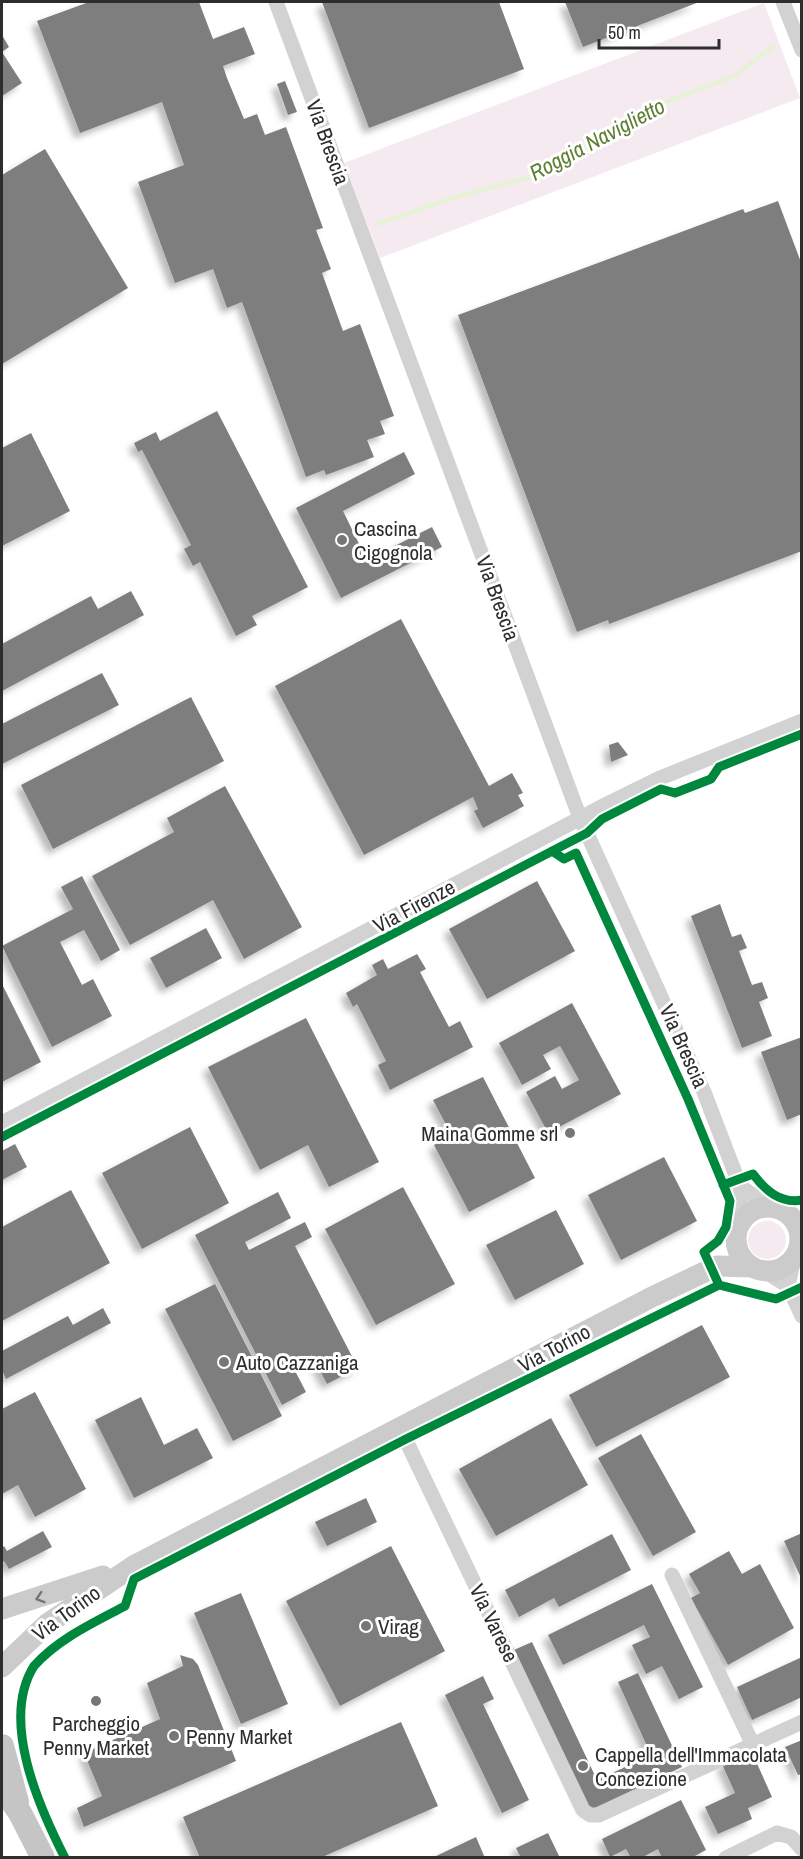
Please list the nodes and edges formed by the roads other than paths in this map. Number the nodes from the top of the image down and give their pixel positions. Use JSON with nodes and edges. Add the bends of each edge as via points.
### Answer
{"nodes":[{"id":1,"x":276,"y":2,"type":"edge"},
{"id":2,"x":783,"y":2,"type":"edge"},
{"id":3,"x":801,"y":50,"type":"edge"},
{"id":4,"x":801,"y":721,"type":"edge"},
{"id":5,"x":580,"y":818,"type":"junction"},
{"id":6,"x":2,"y":1123,"type":"edge"},
{"id":7,"x":740,"y":1186,"type":"junction"},
{"id":8,"x":786,"y":1211,"type":"edge"},
{"id":9,"x":737,"y":1230,"type":"junction"},
{"id":10,"x":799,"y":1246,"type":"edge"},
{"id":11,"x":717,"y":1266,"type":"junction"},
{"id":12,"x":757,"y":1269,"type":"junction"},
{"id":13,"x":788,"y":1286,"type":"junction"},
{"id":14,"x":801,"y":1316,"type":"edge"},
{"id":15,"x":400,"y":1428,"type":"junction"},
{"id":16,"x":135,"y":1565,"type":"junction"},
{"id":17,"x":672,"y":1575,"type":"dead end"},
{"id":18,"x":2,"y":1609,"type":"edge"},
{"id":19,"x":2,"y":1667,"type":"edge"},
{"id":20,"x":801,"y":1722,"type":"edge"},
{"id":21,"x":752,"y":1743,"type":"junction"},
{"id":22,"x":2,"y":1746,"type":"edge"},
{"id":23,"x":2,"y":1786,"type":"edge"},
{"id":24,"x":20,"y":1813,"type":"junction"},
{"id":25,"x":801,"y":1849,"type":"edge"},
{"id":26,"x":43,"y":1857,"type":"edge"},
{"id":27,"x":726,"y":1857,"type":"edge"}],
"edges":[{"from":1,"to":5,"type":"street","name":"Via Brescia"},
{"from":2,"to":3,"type":"street"},
{"from":4,"to":5,"type":"street","name":"Via Firenze","via":[[660,778]]},
{"from":5,"to":6,"type":"street","name":"Via Firenze"},
{"from":5,"to":7,"type":"street","name":"Via Brescia","via":[[704,1092]]},
{"from":7,"to":8,"type":"street"},
{"from":7,"to":9,"type":"street","name":"Via Brescia"},
{"from":8,"to":9,"type":"street","via":[[749,1212]]},
{"from":8,"to":10,"type":"street","via":[[797,1225]]},
{"from":9,"to":11,"type":"street"},
{"from":9,"to":12,"type":"street","via":[[738,1251]]},
{"from":10,"to":12,"type":"street","name":"Via Torino","via":[[778,1270]]},
{"from":10,"to":13,"type":"street"},
{"from":11,"to":12,"type":"street","name":"Via Torino"},
{"from":11,"to":15,"type":"street","name":"Via Torino"},
{"from":12,"to":13,"type":"street"},
{"from":13,"to":14,"type":"street"},
{"from":15,"to":16,"type":"street","name":"Via Torino"},
{"from":15,"to":21,"type":"street","name":"Via Varese","via":[[583,1810],[599,1815]]},
{"from":16,"to":18,"type":"street","name":"Via Torino","one_way":true},
{"from":16,"to":19,"type":"street","name":"Via Torino","via":[[47,1624]]},
{"from":17,"to":21,"type":"street"},
{"from":20,"to":21,"type":"street"},
{"from":22,"to":24,"type":"main road"},
{"from":23,"to":24,"type":"main road"},
{"from":24,"to":26,"type":"main road"},
{"from":25,"to":27,"type":"street","via":[[791,1837],[777,1833]]}]}
